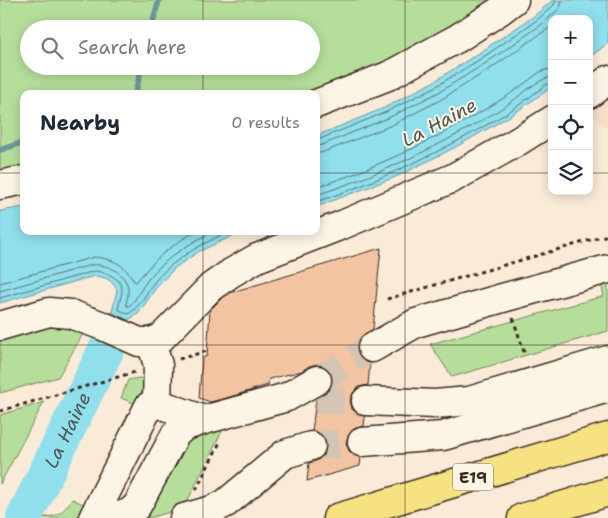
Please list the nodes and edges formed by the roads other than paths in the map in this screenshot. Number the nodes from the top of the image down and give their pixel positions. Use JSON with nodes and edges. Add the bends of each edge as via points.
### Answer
{"nodes":[{"id":1,"x":514,"y":0,"type":"edge"},
{"id":2,"x":608,"y":80,"type":"edge"},
{"id":3,"x":593,"y":91,"type":"edge"},
{"id":4,"x":320,"y":102,"type":"edge"},
{"id":5,"x":548,"y":123,"type":"edge"},
{"id":6,"x":20,"y":181,"type":"edge"},
{"id":7,"x":0,"y":185,"type":"edge"},
{"id":8,"x":320,"y":234,"type":"edge"},
{"id":9,"x":316,"y":235,"type":"edge"},
{"id":10,"x":608,"y":269,"type":"edge"},
{"id":11,"x":0,"y":326,"type":"edge"},
{"id":12,"x":145,"y":342,"type":"junction"},
{"id":13,"x":372,"y":348,"type":"tunnel mouth"},
{"id":14,"x":608,"y":360,"type":"edge"},
{"id":15,"x":608,"y":388,"type":"edge"},
{"id":16,"x":316,"y":390,"type":"tunnel mouth"},
{"id":17,"x":366,"y":401,"type":"tunnel mouth"},
{"id":18,"x":157,"y":403,"type":"junction"},
{"id":19,"x":204,"y":420,"type":"junction"},
{"id":20,"x":608,"y":437,"type":"edge"},
{"id":21,"x":362,"y":442,"type":"tunnel mouth"},
{"id":22,"x":311,"y":446,"type":"tunnel mouth"},
{"id":23,"x":608,"y":492,"type":"edge"},
{"id":24,"x":189,"y":507,"type":"edge"},
{"id":25,"x":94,"y":518,"type":"edge"},
{"id":26,"x":112,"y":518,"type":"edge"},
{"id":27,"x":337,"y":518,"type":"edge"},
{"id":28,"x":522,"y":518,"type":"edge"}],
"edges":[{"from":1,"to":4,"type":"lane","via":[[458,38],[388,76]]},
{"from":2,"to":3,"type":"lane"},
{"from":5,"to":8,"type":"lane","via":[[453,178]]},
{"from":6,"to":7,"type":"lane"},
{"from":9,"to":12,"type":"lane","via":[[257,258],[231,273],[211,287],[161,338]]},
{"from":10,"to":13,"type":"lane","via":[[416,323]]},
{"from":11,"to":12,"type":"lane","via":[[48,312],[70,314]]},
{"from":12,"to":18,"type":"lane","via":[[158,365]]},
{"from":14,"to":17,"type":"lane","via":[[469,401],[435,404]]},
{"from":15,"to":21,"type":"lane","via":[[443,436]]},
{"from":16,"to":19,"type":"lane"},
{"from":18,"to":19,"type":"lane"},
{"from":18,"to":25,"type":"lane","via":[[149,406]]},
{"from":19,"to":26,"type":"lane","via":[[183,428],[175,435],[137,506],[129,513]]},
{"from":20,"to":27,"type":"highway","number":"E19"},
{"from":22,"to":24,"type":"lane","via":[[285,454],[226,503],[206,512]]},
{"from":23,"to":28,"type":"highway"}]}
